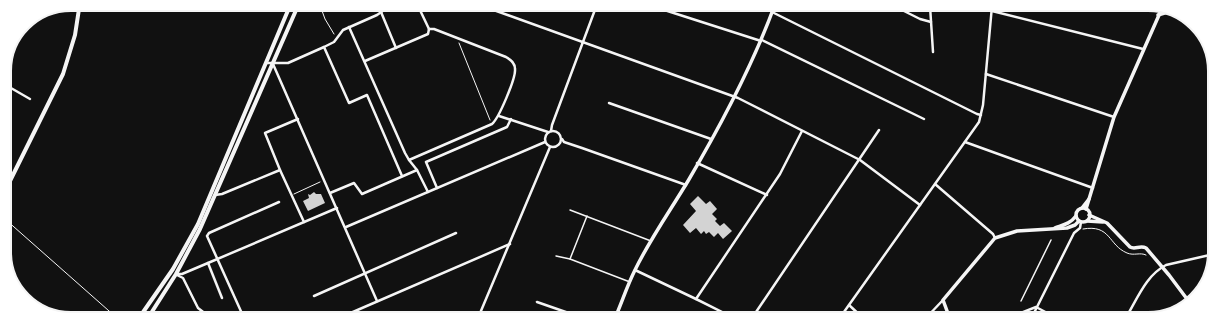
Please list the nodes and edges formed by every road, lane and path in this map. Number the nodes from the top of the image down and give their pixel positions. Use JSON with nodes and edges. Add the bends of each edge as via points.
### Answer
{"nodes":[{"id":1,"x":79,"y":11,"type":"edge"},
{"id":2,"x":288,"y":11,"type":"edge"},
{"id":3,"x":296,"y":11,"type":"edge"},
{"id":4,"x":322,"y":11,"type":"edge"},
{"id":5,"x":420,"y":11,"type":"edge"},
{"id":6,"x":496,"y":11,"type":"edge"},
{"id":7,"x":595,"y":11,"type":"edge"},
{"id":8,"x":668,"y":11,"type":"edge"},
{"id":9,"x":904,"y":11,"type":"edge"},
{"id":10,"x":930,"y":11,"type":"edge"},
{"id":11,"x":992,"y":11,"type":"edge"},
{"id":12,"x":996,"y":11,"type":"edge"},
{"id":13,"x":381,"y":12,"type":"joint"},
{"id":14,"x":772,"y":12,"type":"joint"},
{"id":15,"x":1160,"y":12,"type":"edge"},
{"id":16,"x":1165,"y":13,"type":"edge"},
{"id":17,"x":1158,"y":16,"type":"junction"},
{"id":18,"x":931,"y":22,"type":"junction"},
{"id":19,"x":349,"y":27,"type":"junction"},
{"id":20,"x":429,"y":29,"type":"junction"},
{"id":21,"x":456,"y":36,"type":"junction"},
{"id":22,"x":337,"y":38,"type":"junction"},
{"id":23,"x":762,"y":41,"type":"junction"},
{"id":24,"x":583,"y":42,"type":"junction"},
{"id":25,"x":324,"y":47,"type":"junction"},
{"id":26,"x":396,"y":48,"type":"junction"},
{"id":27,"x":1143,"y":49,"type":"junction"},
{"id":28,"x":933,"y":52,"type":"dead end"},
{"id":29,"x":364,"y":62,"type":"junction"},
{"id":30,"x":266,"y":63,"type":"junction"},
{"id":31,"x":273,"y":64,"type":"junction"},
{"id":32,"x":986,"y":74,"type":"junction"},
{"id":33,"x":11,"y":88,"type":"edge"},
{"id":34,"x":734,"y":97,"type":"junction"},
{"id":35,"x":30,"y":100,"type":"dead end"},
{"id":36,"x":609,"y":103,"type":"dead end"},
{"id":37,"x":981,"y":115,"type":"junction"},
{"id":38,"x":499,"y":116,"type":"junction"},
{"id":39,"x":1114,"y":117,"type":"junction"},
{"id":40,"x":298,"y":119,"type":"junction"},
{"id":41,"x":511,"y":119,"type":"junction"},
{"id":42,"x":924,"y":119,"type":"dead end"},
{"id":43,"x":492,"y":124,"type":"junction"},
{"id":44,"x":879,"y":130,"type":"dead end"},
{"id":45,"x":802,"y":131,"type":"junction"},
{"id":46,"x":550,"y":132,"type":"junction"},
{"id":47,"x":562,"y":139,"type":"junction"},
{"id":48,"x":711,"y":139,"type":"junction"},
{"id":49,"x":545,"y":142,"type":"junction"},
{"id":50,"x":965,"y":142,"type":"junction"},
{"id":51,"x":550,"y":147,"type":"junction"},
{"id":52,"x":409,"y":160,"type":"junction"},
{"id":53,"x":860,"y":160,"type":"junction"},
{"id":54,"x":698,"y":163,"type":"junction"},
{"id":55,"x":280,"y":170,"type":"junction"},
{"id":56,"x":417,"y":170,"type":"junction"},
{"id":57,"x":402,"y":176,"type":"junction"},
{"id":58,"x":11,"y":179,"type":"edge"},
{"id":59,"x":325,"y":180,"type":"junction"},
{"id":60,"x":308,"y":184,"type":"dead end"},
{"id":61,"x":935,"y":184,"type":"junction"},
{"id":62,"x":686,"y":185,"type":"junction"},
{"id":63,"x":309,"y":187,"type":"junction"},
{"id":64,"x":437,"y":188,"type":"junction"},
{"id":65,"x":1093,"y":188,"type":"junction"},
{"id":66,"x":428,"y":192,"type":"junction"},
{"id":67,"x":330,"y":193,"type":"junction"},
{"id":68,"x":215,"y":195,"type":"junction"},
{"id":69,"x":291,"y":195,"type":"junction"},
{"id":70,"x":767,"y":195,"type":"junction"},
{"id":71,"x":1090,"y":196,"type":"junction"},
{"id":72,"x":280,"y":202,"type":"dead end"},
{"id":73,"x":920,"y":205,"type":"junction"},
{"id":74,"x":337,"y":208,"type":"junction"},
{"id":75,"x":1082,"y":208,"type":"junction"},
{"id":76,"x":570,"y":210,"type":"dead end"},
{"id":77,"x":1086,"y":210,"type":"junction"},
{"id":78,"x":1089,"y":214,"type":"junction"},
{"id":79,"x":587,"y":216,"type":"junction"},
{"id":80,"x":1076,"y":216,"type":"junction"},
{"id":81,"x":1080,"y":221,"type":"junction"},
{"id":82,"x":1087,"y":221,"type":"junction"},
{"id":83,"x":304,"y":222,"type":"junction"},
{"id":84,"x":1107,"y":223,"type":"junction"},
{"id":85,"x":11,"y":224,"type":"edge"},
{"id":86,"x":346,"y":228,"type":"junction"},
{"id":87,"x":1053,"y":229,"type":"junction"},
{"id":88,"x":456,"y":233,"type":"dead end"},
{"id":89,"x":995,"y":238,"type":"junction"},
{"id":90,"x":1051,"y":240,"type":"dead end"},
{"id":91,"x":651,"y":241,"type":"junction"},
{"id":92,"x":510,"y":244,"type":"junction"},
{"id":93,"x":556,"y":256,"type":"dead end"},
{"id":94,"x":1208,"y":256,"type":"edge"},
{"id":95,"x":218,"y":259,"type":"junction"},
{"id":96,"x":570,"y":260,"type":"junction"},
{"id":97,"x":208,"y":264,"type":"junction"},
{"id":98,"x":1162,"y":267,"type":"junction"},
{"id":99,"x":635,"y":270,"type":"junction"},
{"id":100,"x":176,"y":274,"type":"junction"},
{"id":101,"x":366,"y":274,"type":"junction"},
{"id":102,"x":630,"y":282,"type":"junction"},
{"id":103,"x":314,"y":296,"type":"dead end"},
{"id":104,"x":222,"y":298,"type":"dead end"},
{"id":105,"x":1186,"y":298,"type":"edge"},
{"id":106,"x":696,"y":299,"type":"junction"},
{"id":107,"x":943,"y":300,"type":"junction"},
{"id":108,"x":377,"y":301,"type":"junction"},
{"id":109,"x":1021,"y":301,"type":"dead end"},
{"id":110,"x":537,"y":302,"type":"dead end"},
{"id":111,"x":849,"y":305,"type":"junction"},
{"id":112,"x":1036,"y":308,"type":"junction"},
{"id":113,"x":110,"y":312,"type":"edge"},
{"id":114,"x":143,"y":312,"type":"edge"},
{"id":115,"x":152,"y":312,"type":"edge"},
{"id":116,"x":204,"y":312,"type":"edge"},
{"id":117,"x":241,"y":312,"type":"edge"},
{"id":118,"x":352,"y":312,"type":"edge"},
{"id":119,"x":481,"y":312,"type":"edge"},
{"id":120,"x":566,"y":312,"type":"edge"},
{"id":121,"x":618,"y":312,"type":"edge"},
{"id":122,"x":722,"y":312,"type":"edge"},
{"id":123,"x":756,"y":312,"type":"edge"},
{"id":124,"x":844,"y":312,"type":"edge"},
{"id":125,"x":857,"y":312,"type":"edge"},
{"id":126,"x":932,"y":312,"type":"edge"},
{"id":127,"x":947,"y":312,"type":"edge"},
{"id":128,"x":1025,"y":312,"type":"edge"},
{"id":129,"x":1034,"y":312,"type":"edge"},
{"id":130,"x":1045,"y":312,"type":"edge"},
{"id":131,"x":1129,"y":312,"type":"edge"}],
"edges":[{"from":1,"to":58,"type":"main road","via":[[75,35],[63,74]]},
{"from":2,"to":30,"type":"main road"},
{"from":3,"to":31,"type":"main road"},
{"from":4,"to":22,"type":"path"},
{"from":5,"to":20,"type":"street"},
{"from":6,"to":24,"type":"street"},
{"from":7,"to":24,"type":"street"},
{"from":8,"to":23,"type":"street"},
{"from":9,"to":18,"type":"street"},
{"from":10,"to":18,"type":"street"},
{"from":11,"to":32,"type":"street"},
{"from":12,"to":27,"type":"street"},
{"from":13,"to":19,"type":"street"},
{"from":13,"to":26,"type":"street"},
{"from":14,"to":23,"type":"street"},
{"from":14,"to":37,"type":"street"},
{"from":15,"to":17,"type":"street"},
{"from":16,"to":17,"type":"street"},
{"from":17,"to":27,"type":"street"},
{"from":18,"to":28,"type":"street"},
{"from":19,"to":22,"type":"street"},
{"from":19,"to":29,"type":"street"},
{"from":20,"to":21,"type":"street"},
{"from":20,"to":26,"type":"street","via":[[428,34]]},
{"from":21,"to":38,"type":"street","via":[[513,62],[515,74]]},
{"from":21,"to":43,"type":"path"},
{"from":22,"to":25,"type":"street"},
{"from":23,"to":34,"type":"street"},
{"from":23,"to":42,"type":"street"},
{"from":24,"to":34,"type":"street"},
{"from":24,"to":46,"type":"street"},
{"from":25,"to":31,"type":"street","via":[[288,63]]},
{"from":25,"to":57,"type":"street","via":[[349,103],[367,95]]},
{"from":26,"to":29,"type":"street"},
{"from":27,"to":39,"type":"street"},
{"from":29,"to":52,"type":"street"},
{"from":30,"to":31,"type":"street"},
{"from":30,"to":114,"type":"main road","via":[[198,224],[173,269]]},
{"from":31,"to":40,"type":"street"},
{"from":31,"to":68,"type":"main road"},
{"from":32,"to":37,"type":"street"},
{"from":32,"to":39,"type":"street"},
{"from":33,"to":35,"type":"street"},
{"from":34,"to":45,"type":"street"},
{"from":34,"to":48,"type":"street"},
{"from":36,"to":48,"type":"street"},
{"from":37,"to":50,"type":"street"},
{"from":38,"to":41,"type":"street"},
{"from":38,"to":43,"type":"street"},
{"from":39,"to":65,"type":"street"},
{"from":40,"to":55,"type":"street","via":[[265,133]]},
{"from":40,"to":59,"type":"street"},
{"from":41,"to":46,"type":"street"},
{"from":41,"to":64,"type":"street","via":[[507,127],[426,162]]},
{"from":43,"to":52,"type":"street"},
{"from":44,"to":53,"type":"street"},
{"from":45,"to":53,"type":"street"},
{"from":45,"to":70,"type":"street"},
{"from":46,"to":47,"type":"street","via":[[559,132]]},
{"from":46,"to":49,"type":"street","via":[[545,136]]},
{"from":47,"to":51,"type":"street","via":[[558,146]]},
{"from":47,"to":62,"type":"street","via":[[564,142]]},
{"from":48,"to":54,"type":"street"},
{"from":49,"to":51,"type":"street"},
{"from":49,"to":64,"type":"street"},
{"from":50,"to":61,"type":"street"},
{"from":50,"to":65,"type":"street"},
{"from":51,"to":92,"type":"street"},
{"from":52,"to":56,"type":"street"},
{"from":53,"to":73,"type":"street"},
{"from":53,"to":123,"type":"street"},
{"from":54,"to":62,"type":"street"},
{"from":54,"to":70,"type":"street"},
{"from":55,"to":68,"type":"street"},
{"from":55,"to":69,"type":"street"},
{"from":56,"to":57,"type":"street"},
{"from":56,"to":66,"type":"street"},
{"from":57,"to":67,"type":"street","via":[[362,194],[354,183]]},
{"from":59,"to":63,"type":"path"},
{"from":59,"to":67,"type":"street"},
{"from":60,"to":63,"type":"path"},
{"from":61,"to":73,"type":"street"},
{"from":61,"to":89,"type":"street"},
{"from":62,"to":91,"type":"street"},
{"from":63,"to":69,"type":"path"},
{"from":64,"to":66,"type":"street"},
{"from":65,"to":71,"type":"street"},
{"from":66,"to":86,"type":"street"},
{"from":67,"to":74,"type":"street"},
{"from":68,"to":100,"type":"main road"},
{"from":69,"to":83,"type":"street"},
{"from":70,"to":106,"type":"street"},
{"from":71,"to":75,"type":"street"},
{"from":71,"to":77,"type":"street"},
{"from":72,"to":95,"type":"street","via":[[209,233],[207,236]]},
{"from":73,"to":111,"type":"street"},
{"from":74,"to":83,"type":"street"},
{"from":74,"to":86,"type":"street"},
{"from":75,"to":77,"type":"street"},
{"from":75,"to":80,"type":"street"},
{"from":76,"to":79,"type":"lane"},
{"from":77,"to":78,"type":"street"},
{"from":78,"to":82,"type":"street"},
{"from":78,"to":84,"type":"street"},
{"from":79,"to":91,"type":"lane"},
{"from":79,"to":96,"type":"lane"},
{"from":80,"to":81,"type":"street"},
{"from":80,"to":87,"type":"street","via":[[1073,221]]},
{"from":81,"to":82,"type":"street"},
{"from":81,"to":87,"type":"street","via":[[1067,228]]},
{"from":81,"to":112,"type":"street","via":[[1080,228],[1074,234]]},
{"from":82,"to":84,"type":"street"},
{"from":83,"to":95,"type":"street"},
{"from":84,"to":98,"type":"street","via":[[1130,247],[1144,247]]},
{"from":85,"to":113,"type":"path"},
{"from":86,"to":101,"type":"street"},
{"from":87,"to":89,"type":"street","via":[[1017,231]]},
{"from":88,"to":101,"type":"street"},
{"from":89,"to":107,"type":"street"},
{"from":90,"to":109,"type":"lane"},
{"from":91,"to":99,"type":"street"},
{"from":92,"to":108,"type":"street"},
{"from":92,"to":119,"type":"street"},
{"from":93,"to":96,"type":"lane"},
{"from":94,"to":98,"type":"street"},
{"from":95,"to":97,"type":"street"},
{"from":95,"to":117,"type":"street"},
{"from":96,"to":102,"type":"lane"},
{"from":97,"to":100,"type":"street"},
{"from":97,"to":104,"type":"street"},
{"from":98,"to":105,"type":"street"},
{"from":98,"to":131,"type":"street","via":[[1148,279]]},
{"from":99,"to":102,"type":"street"},
{"from":99,"to":106,"type":"street"},
{"from":100,"to":115,"type":"main road"},
{"from":100,"to":116,"type":"street","via":[[183,278],[198,308]]},
{"from":101,"to":103,"type":"street"},
{"from":101,"to":108,"type":"street"},
{"from":102,"to":121,"type":"street"},
{"from":106,"to":122,"type":"street"},
{"from":107,"to":126,"type":"street"},
{"from":107,"to":127,"type":"street"},
{"from":108,"to":118,"type":"street"},
{"from":110,"to":120,"type":"street"},
{"from":111,"to":124,"type":"street"},
{"from":111,"to":125,"type":"street"},
{"from":112,"to":128,"type":"street"},
{"from":112,"to":129,"type":"street"},
{"from":112,"to":130,"type":"street"}]}
